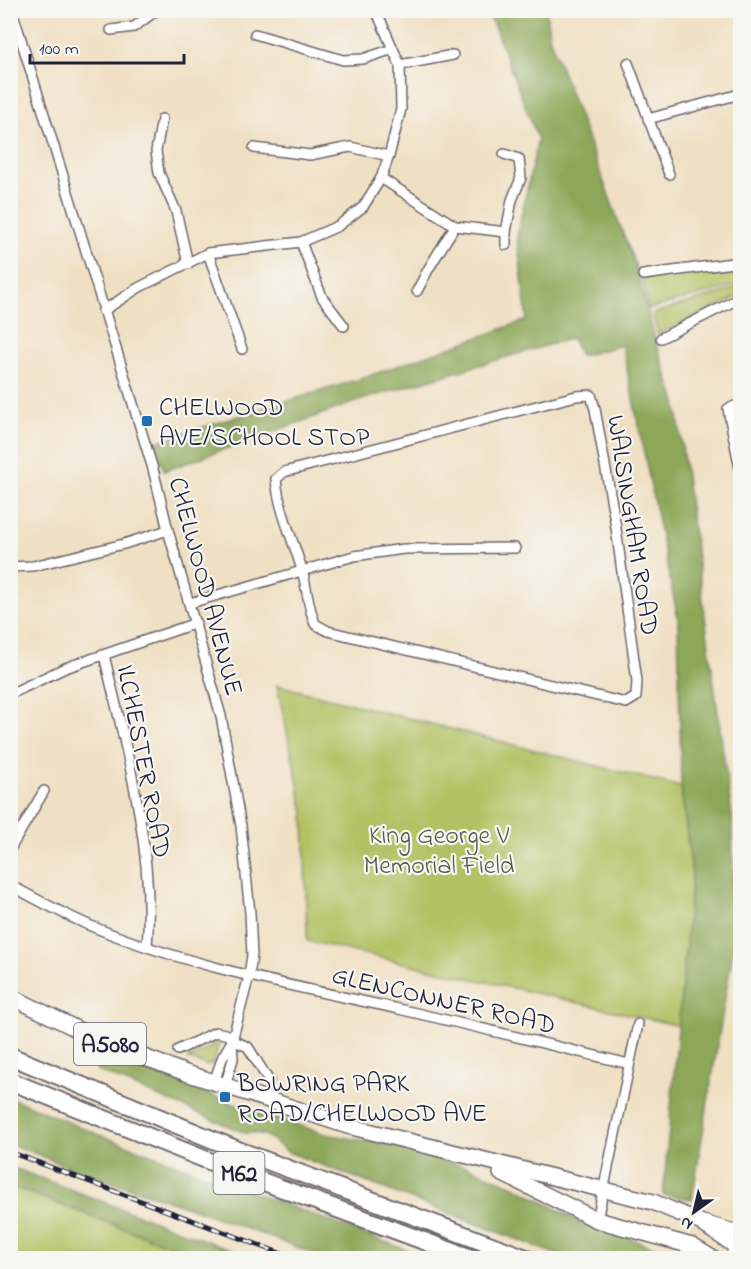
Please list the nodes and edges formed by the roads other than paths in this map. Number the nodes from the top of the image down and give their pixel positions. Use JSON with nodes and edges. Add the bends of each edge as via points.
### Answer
{"nodes":[{"id":1,"x":12,"y":10,"type":"edge"},
{"id":2,"x":157,"y":10,"type":"edge"},
{"id":3,"x":376,"y":10,"type":"edge"},
{"id":4,"x":111,"y":30,"type":"dead end"},
{"id":5,"x":255,"y":34,"type":"dead end"},
{"id":6,"x":393,"y":48,"type":"junction"},
{"id":7,"x":453,"y":55,"type":"dead end"},
{"id":8,"x":628,"y":63,"type":"dead end"},
{"id":9,"x":400,"y":64,"type":"junction"},
{"id":10,"x":741,"y":94,"type":"edge"},
{"id":11,"x":162,"y":119,"type":"dead end"},
{"id":12,"x":648,"y":119,"type":"junction"},
{"id":13,"x":254,"y":148,"type":"dead end"},
{"id":14,"x":504,"y":154,"type":"dead end"},
{"id":15,"x":389,"y":156,"type":"junction"},
{"id":16,"x":669,"y":174,"type":"dead end"},
{"id":17,"x":381,"y":178,"type":"junction"},
{"id":18,"x":455,"y":226,"type":"junction"},
{"id":19,"x":506,"y":232,"type":"junction"},
{"id":20,"x":301,"y":242,"type":"junction"},
{"id":21,"x":506,"y":245,"type":"dead end"},
{"id":22,"x":208,"y":253,"type":"junction"},
{"id":23,"x":741,"y":262,"type":"edge"},
{"id":24,"x":188,"y":264,"type":"junction"},
{"id":25,"x":643,"y":275,"type":"dead end"},
{"id":26,"x":417,"y":291,"type":"dead end"},
{"id":27,"x":741,"y":298,"type":"edge"},
{"id":28,"x":104,"y":311,"type":"junction"},
{"id":29,"x":344,"y":326,"type":"dead end"},
{"id":30,"x":661,"y":338,"type":"dead end"},
{"id":31,"x":242,"y":349,"type":"dead end"},
{"id":32,"x":741,"y":404,"type":"edge"},
{"id":33,"x":741,"y":469,"type":"edge"},
{"id":34,"x":168,"y":530,"type":"junction"},
{"id":35,"x":515,"y":548,"type":"dead end"},
{"id":36,"x":10,"y":567,"type":"edge"},
{"id":37,"x":302,"y":571,"type":"junction"},
{"id":38,"x":190,"y":603,"type":"junction"},
{"id":39,"x":196,"y":623,"type":"junction"},
{"id":40,"x":104,"y":655,"type":"junction"},
{"id":41,"x":10,"y":694,"type":"edge"},
{"id":42,"x":44,"y":791,"type":"dead end"},
{"id":43,"x":10,"y":849,"type":"edge"},
{"id":44,"x":10,"y":885,"type":"edge"},
{"id":45,"x":147,"y":947,"type":"junction"},
{"id":46,"x":249,"y":976,"type":"junction"},
{"id":47,"x":10,"y":996,"type":"edge"},
{"id":48,"x":638,"y":1024,"type":"dead end"},
{"id":49,"x":232,"y":1039,"type":"junction"},
{"id":50,"x":178,"y":1050,"type":"dead end"},
{"id":51,"x":10,"y":1054,"type":"edge"},
{"id":52,"x":629,"y":1064,"type":"junction"},
{"id":53,"x":10,"y":1081,"type":"edge"},
{"id":54,"x":269,"y":1081,"type":"dead end"},
{"id":55,"x":220,"y":1084,"type":"junction"},
{"id":56,"x":459,"y":1155,"type":"junction"},
{"id":57,"x":603,"y":1190,"type":"junction"},
{"id":58,"x":597,"y":1220,"type":"junction"},
{"id":59,"x":700,"y":1222,"type":"junction"},
{"id":60,"x":741,"y":1230,"type":"edge"},
{"id":61,"x":738,"y":1249,"type":"edge"},
{"id":62,"x":470,"y":1258,"type":"edge"},
{"id":63,"x":526,"y":1258,"type":"edge"},
{"id":64,"x":712,"y":1258,"type":"edge"}],
"edges":[{"from":1,"to":28,"type":"street","name":"CHELWOOD AVENUE"},
{"from":2,"to":4,"type":"street","via":[[134,27]]},
{"from":3,"to":6,"type":"street"},
{"from":5,"to":6,"type":"street","via":[[343,60],[363,59]]},
{"from":6,"to":9,"type":"street"},
{"from":7,"to":9,"type":"street"},
{"from":8,"to":12,"type":"street"},
{"from":9,"to":15,"type":"street","via":[[401,109]]},
{"from":10,"to":12,"type":"street"},
{"from":11,"to":24,"type":"street","via":[[156,151],[159,173],[176,211]]},
{"from":12,"to":16,"type":"street"},
{"from":13,"to":15,"type":"street","via":[[310,156],[350,147]]},
{"from":14,"to":19,"type":"street","via":[[519,159],[521,178]]},
{"from":15,"to":17,"type":"street"},
{"from":17,"to":18,"type":"street"},
{"from":17,"to":20,"type":"street","via":[[363,207],[338,226]]},
{"from":18,"to":19,"type":"street"},
{"from":18,"to":26,"type":"street"},
{"from":19,"to":21,"type":"street"},
{"from":20,"to":22,"type":"street"},
{"from":20,"to":29,"type":"street","via":[[322,297]]},
{"from":22,"to":24,"type":"street"},
{"from":22,"to":31,"type":"street"},
{"from":23,"to":25,"type":"street"},
{"from":24,"to":28,"type":"street","via":[[138,288]]},
{"from":27,"to":30,"type":"street"},
{"from":28,"to":34,"type":"street","name":"CHELWOOD AVENUE"},
{"from":32,"to":33,"type":"street","via":[[728,409]]},
{"from":34,"to":36,"type":"street","via":[[33,566]]},
{"from":34,"to":38,"type":"street","name":"CHELWOOD AVENUE"},
{"from":35,"to":37,"type":"street","via":[[404,549],[354,556]]},
{"from":37,"to":37,"type":"street","name":"WALSINGHAM ROAD","via":[[278,498],[276,479],[284,472],[591,395],[615,521],[636,697],[626,703],[328,631],[315,624]]},
{"from":37,"to":38,"type":"street"},
{"from":38,"to":39,"type":"street","name":"CHELWOOD AVENUE"},
{"from":39,"to":40,"type":"street"},
{"from":39,"to":46,"type":"street","name":"CHELWOOD AVENUE","via":[[221,716],[241,826],[250,913]]},
{"from":40,"to":41,"type":"street"},
{"from":40,"to":45,"type":"street","name":"ILCHESTER ROAD","via":[[139,813],[147,880]]},
{"from":42,"to":43,"type":"street"},
{"from":44,"to":45,"type":"street","name":"GLENCONNER ROAD","via":[[54,909]]},
{"from":45,"to":46,"type":"street","name":"GLENCONNER ROAD"},
{"from":46,"to":49,"type":"street","name":"CHELWOOD AVENUE"},
{"from":46,"to":52,"type":"street","name":"GLENCONNER ROAD"},
{"from":47,"to":55,"type":"main road","number":"A5080","via":[[101,1041]]},
{"from":48,"to":52,"type":"street"},
{"from":49,"to":50,"type":"street","via":[[216,1032]]},
{"from":49,"to":54,"type":"street","via":[[250,1049]]},
{"from":49,"to":55,"type":"street","name":"CHELWOOD AVENUE","via":[[223,1056]]},
{"from":51,"to":63,"type":"highway","number":"M62","via":[[238,1149]]},
{"from":52,"to":57,"type":"street"},
{"from":53,"to":62,"type":"highway","number":"M62","via":[[229,1169]]},
{"from":55,"to":56,"type":"main road","number":"A5080","via":[[348,1126]]},
{"from":56,"to":57,"type":"main road","number":"A5080"},
{"from":56,"to":58,"type":"main road","number":"A5080"},
{"from":57,"to":58,"type":"street"},
{"from":57,"to":59,"type":"main road","number":"A5080","via":[[653,1202]]},
{"from":58,"to":64,"type":"main road","number":"A5080","via":[[692,1246]]},
{"from":59,"to":60,"type":"street"},
{"from":59,"to":61,"type":"main road","number":"A5080"}]}
